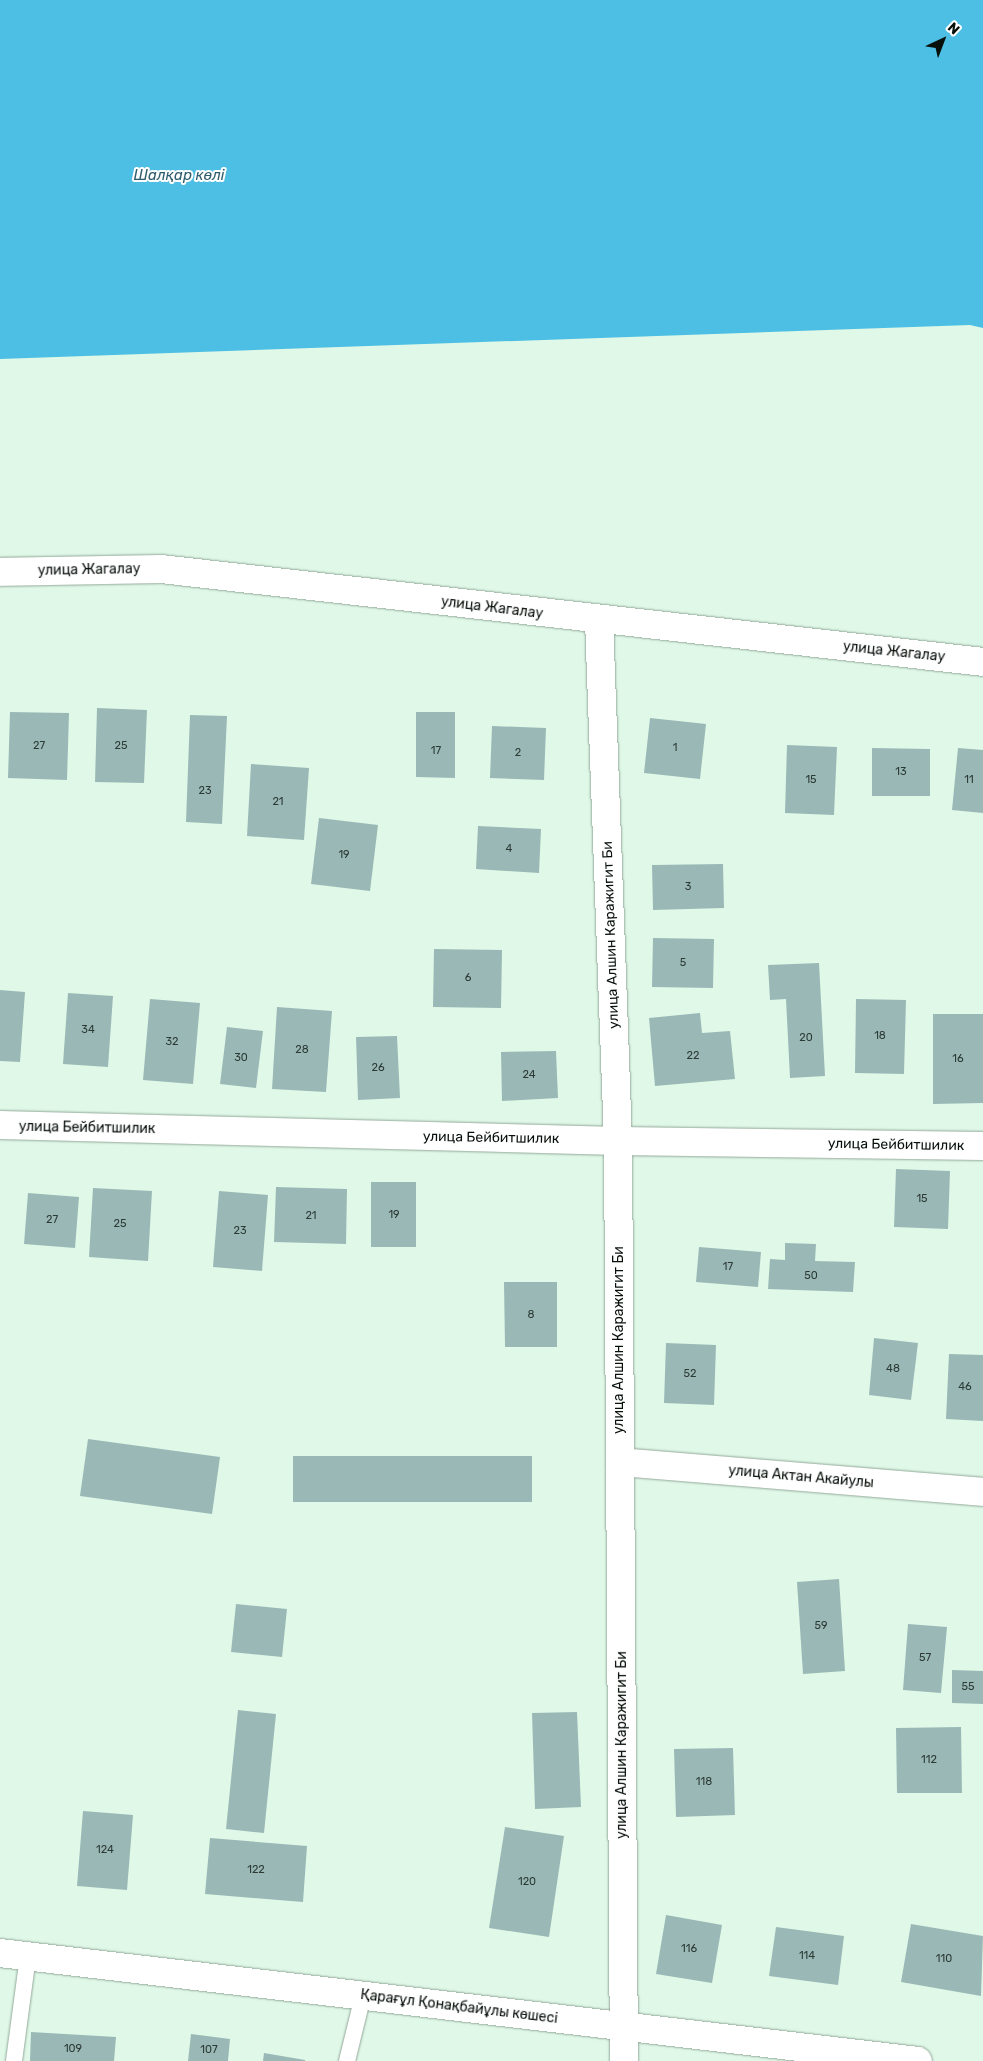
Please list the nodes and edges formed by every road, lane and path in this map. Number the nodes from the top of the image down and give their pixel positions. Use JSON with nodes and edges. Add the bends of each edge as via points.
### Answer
{"nodes":[{"id":1,"x":0,"y":572,"type":"edge"},
{"id":2,"x":599,"y":620,"type":"junction"},
{"id":3,"x":983,"y":662,"type":"edge"},
{"id":4,"x":0,"y":1125,"type":"edge"},
{"id":5,"x":618,"y":1141,"type":"junction"},
{"id":6,"x":983,"y":1146,"type":"edge"},
{"id":7,"x":620,"y":1462,"type":"junction"},
{"id":8,"x":983,"y":1492,"type":"edge"},
{"id":9,"x":0,"y":1953,"type":"edge"},
{"id":10,"x":28,"y":1956,"type":"junction"},
{"id":11,"x":362,"y":1996,"type":"junction"},
{"id":12,"x":623,"y":2027,"type":"junction"},
{"id":13,"x":14,"y":2061,"type":"edge"},
{"id":14,"x":347,"y":2061,"type":"edge"},
{"id":15,"x":624,"y":2061,"type":"edge"},
{"id":16,"x":918,"y":2061,"type":"edge"}],
"edges":[{"from":1,"to":2,"type":"street","name":"улица Жагалау","via":[[161,570]]},
{"from":2,"to":3,"type":"street","name":"улица Жагалау"},
{"from":2,"to":5,"type":"street","name":"улица Алшин Каражигит Би"},
{"from":4,"to":5,"type":"street","name":"улица Бейбитшилик"},
{"from":5,"to":6,"type":"street","name":"улица Бейбитшилик"},
{"from":5,"to":7,"type":"street","name":"улица Алшин Каражигит Би"},
{"from":7,"to":8,"type":"street","name":"улица Актан Акайулы"},
{"from":7,"to":12,"type":"street","name":"улица Алшин Каражигит Би"},
{"from":9,"to":10,"type":"street","name":"Қарағұл Қонақбайұлы көшесі"},
{"from":10,"to":11,"type":"street","name":"Қарағұл Қонақбайұлы көшесі"},
{"from":10,"to":13,"type":"lane"},
{"from":11,"to":12,"type":"street","name":"Қарағұл Қонақбайұлы көшесі"},
{"from":11,"to":14,"type":"lane"},
{"from":12,"to":15,"type":"street","name":"улица Алшин Каражигит Би"},
{"from":12,"to":16,"type":"street","name":"Қарағұл Қонақбайұлы көшесі"}]}
